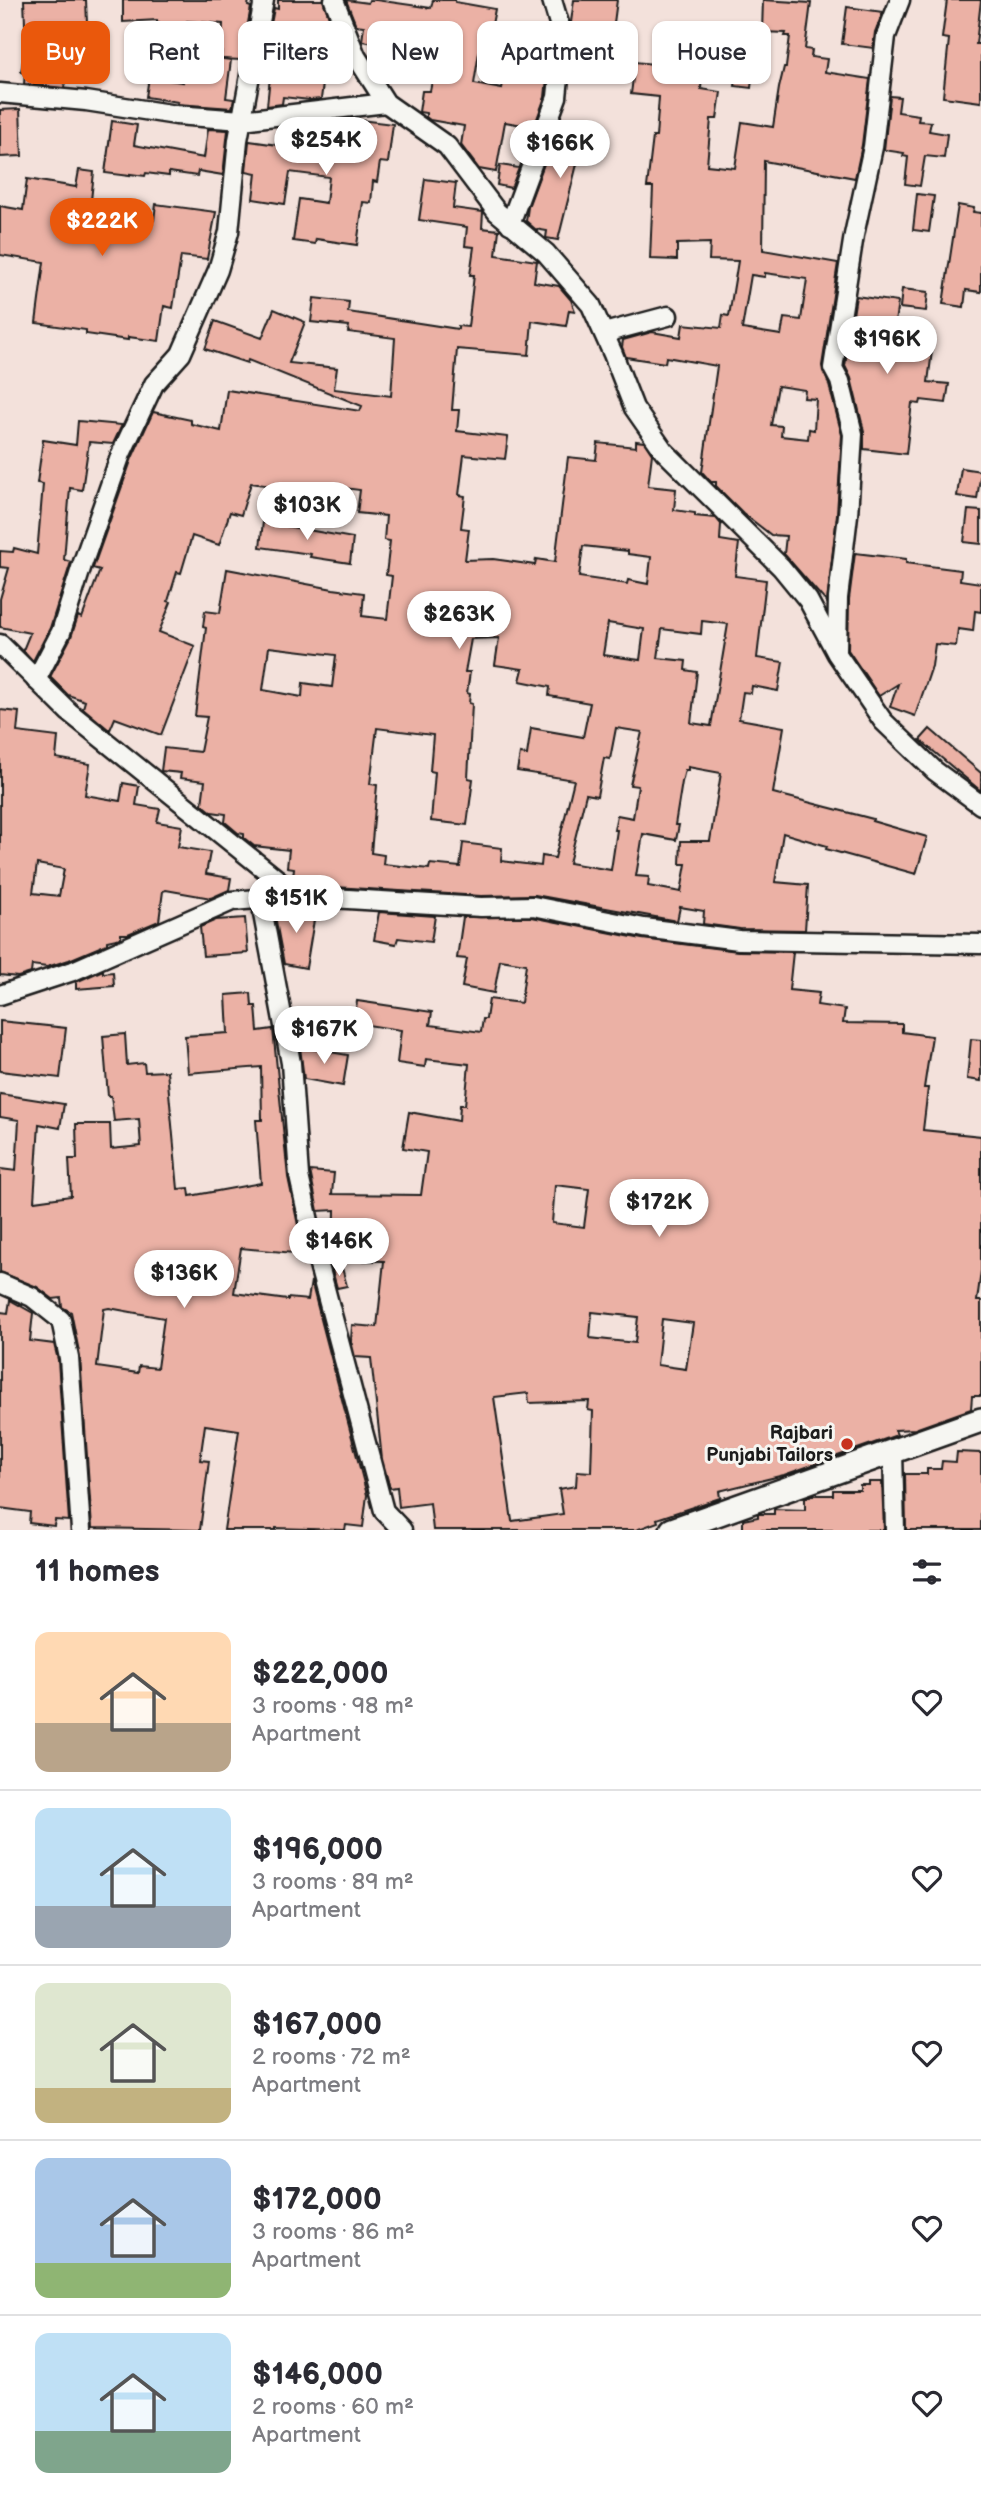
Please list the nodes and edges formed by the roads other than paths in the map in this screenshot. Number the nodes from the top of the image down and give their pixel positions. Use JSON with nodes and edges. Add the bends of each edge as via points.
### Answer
{"nodes":[{"id":1,"x":264,"y":0,"type":"edge"},
{"id":2,"x":334,"y":0,"type":"edge"},
{"id":3,"x":552,"y":0,"type":"edge"},
{"id":4,"x":900,"y":0,"type":"edge"},
{"id":5,"x":0,"y":93,"type":"edge"},
{"id":6,"x":386,"y":103,"type":"junction"},
{"id":7,"x":242,"y":120,"type":"junction"},
{"id":8,"x":510,"y":224,"type":"junction"},
{"id":9,"x":668,"y":316,"type":"dead end"},
{"id":10,"x":604,"y":333,"type":"junction"},
{"id":11,"x":0,"y":645,"type":"edge"},
{"id":12,"x":837,"y":654,"type":"junction"},
{"id":13,"x":36,"y":680,"type":"junction"},
{"id":14,"x":981,"y":805,"type":"edge"},
{"id":15,"x":298,"y":896,"type":"junction"},
{"id":16,"x":264,"y":898,"type":"junction"},
{"id":17,"x":981,"y":944,"type":"edge"},
{"id":18,"x":0,"y":995,"type":"edge"},
{"id":19,"x":0,"y":1283,"type":"edge"},
{"id":20,"x":981,"y":1420,"type":"edge"},
{"id":21,"x":893,"y":1452,"type":"junction"},
{"id":22,"x":81,"y":1530,"type":"edge"},
{"id":23,"x":402,"y":1530,"type":"edge"},
{"id":24,"x":672,"y":1530,"type":"edge"},
{"id":25,"x":895,"y":1530,"type":"edge"}],
"edges":[{"from":1,"to":7,"type":"street"},
{"from":2,"to":6,"type":"street","via":[[356,56]]},
{"from":3,"to":8,"type":"street","via":[[563,37],[557,97]]},
{"from":4,"to":12,"type":"street","via":[[887,36],[873,147],[833,368],[852,434]]},
{"from":5,"to":7,"type":"street"},
{"from":6,"to":7,"type":"street"},
{"from":6,"to":8,"type":"street","via":[[447,146]]},
{"from":7,"to":13,"type":"street","via":[[229,232],[218,270],[181,354],[154,384],[121,454],[61,632]]},
{"from":8,"to":10,"type":"street","via":[[546,253],[591,305]]},
{"from":9,"to":10,"type":"street"},
{"from":10,"to":12,"type":"street","via":[[634,408],[650,432],[788,575],[808,600]]},
{"from":11,"to":13,"type":"street"},
{"from":12,"to":14,"type":"street","via":[[883,721],[935,771]]},
{"from":13,"to":15,"type":"street","via":[[69,712]]},
{"from":15,"to":16,"type":"street"},
{"from":15,"to":17,"type":"street","via":[[533,906],[644,928],[739,940]]},
{"from":16,"to":18,"type":"street","via":[[232,901],[73,971]]},
{"from":16,"to":23,"type":"street","via":[[265,926],[291,1063],[305,1204],[384,1511]]},
{"from":19,"to":22,"type":"street","via":[[32,1297],[61,1320],[69,1358]]},
{"from":20,"to":21,"type":"main road"},
{"from":21,"to":24,"type":"main road"},
{"from":21,"to":25,"type":"street"}]}
